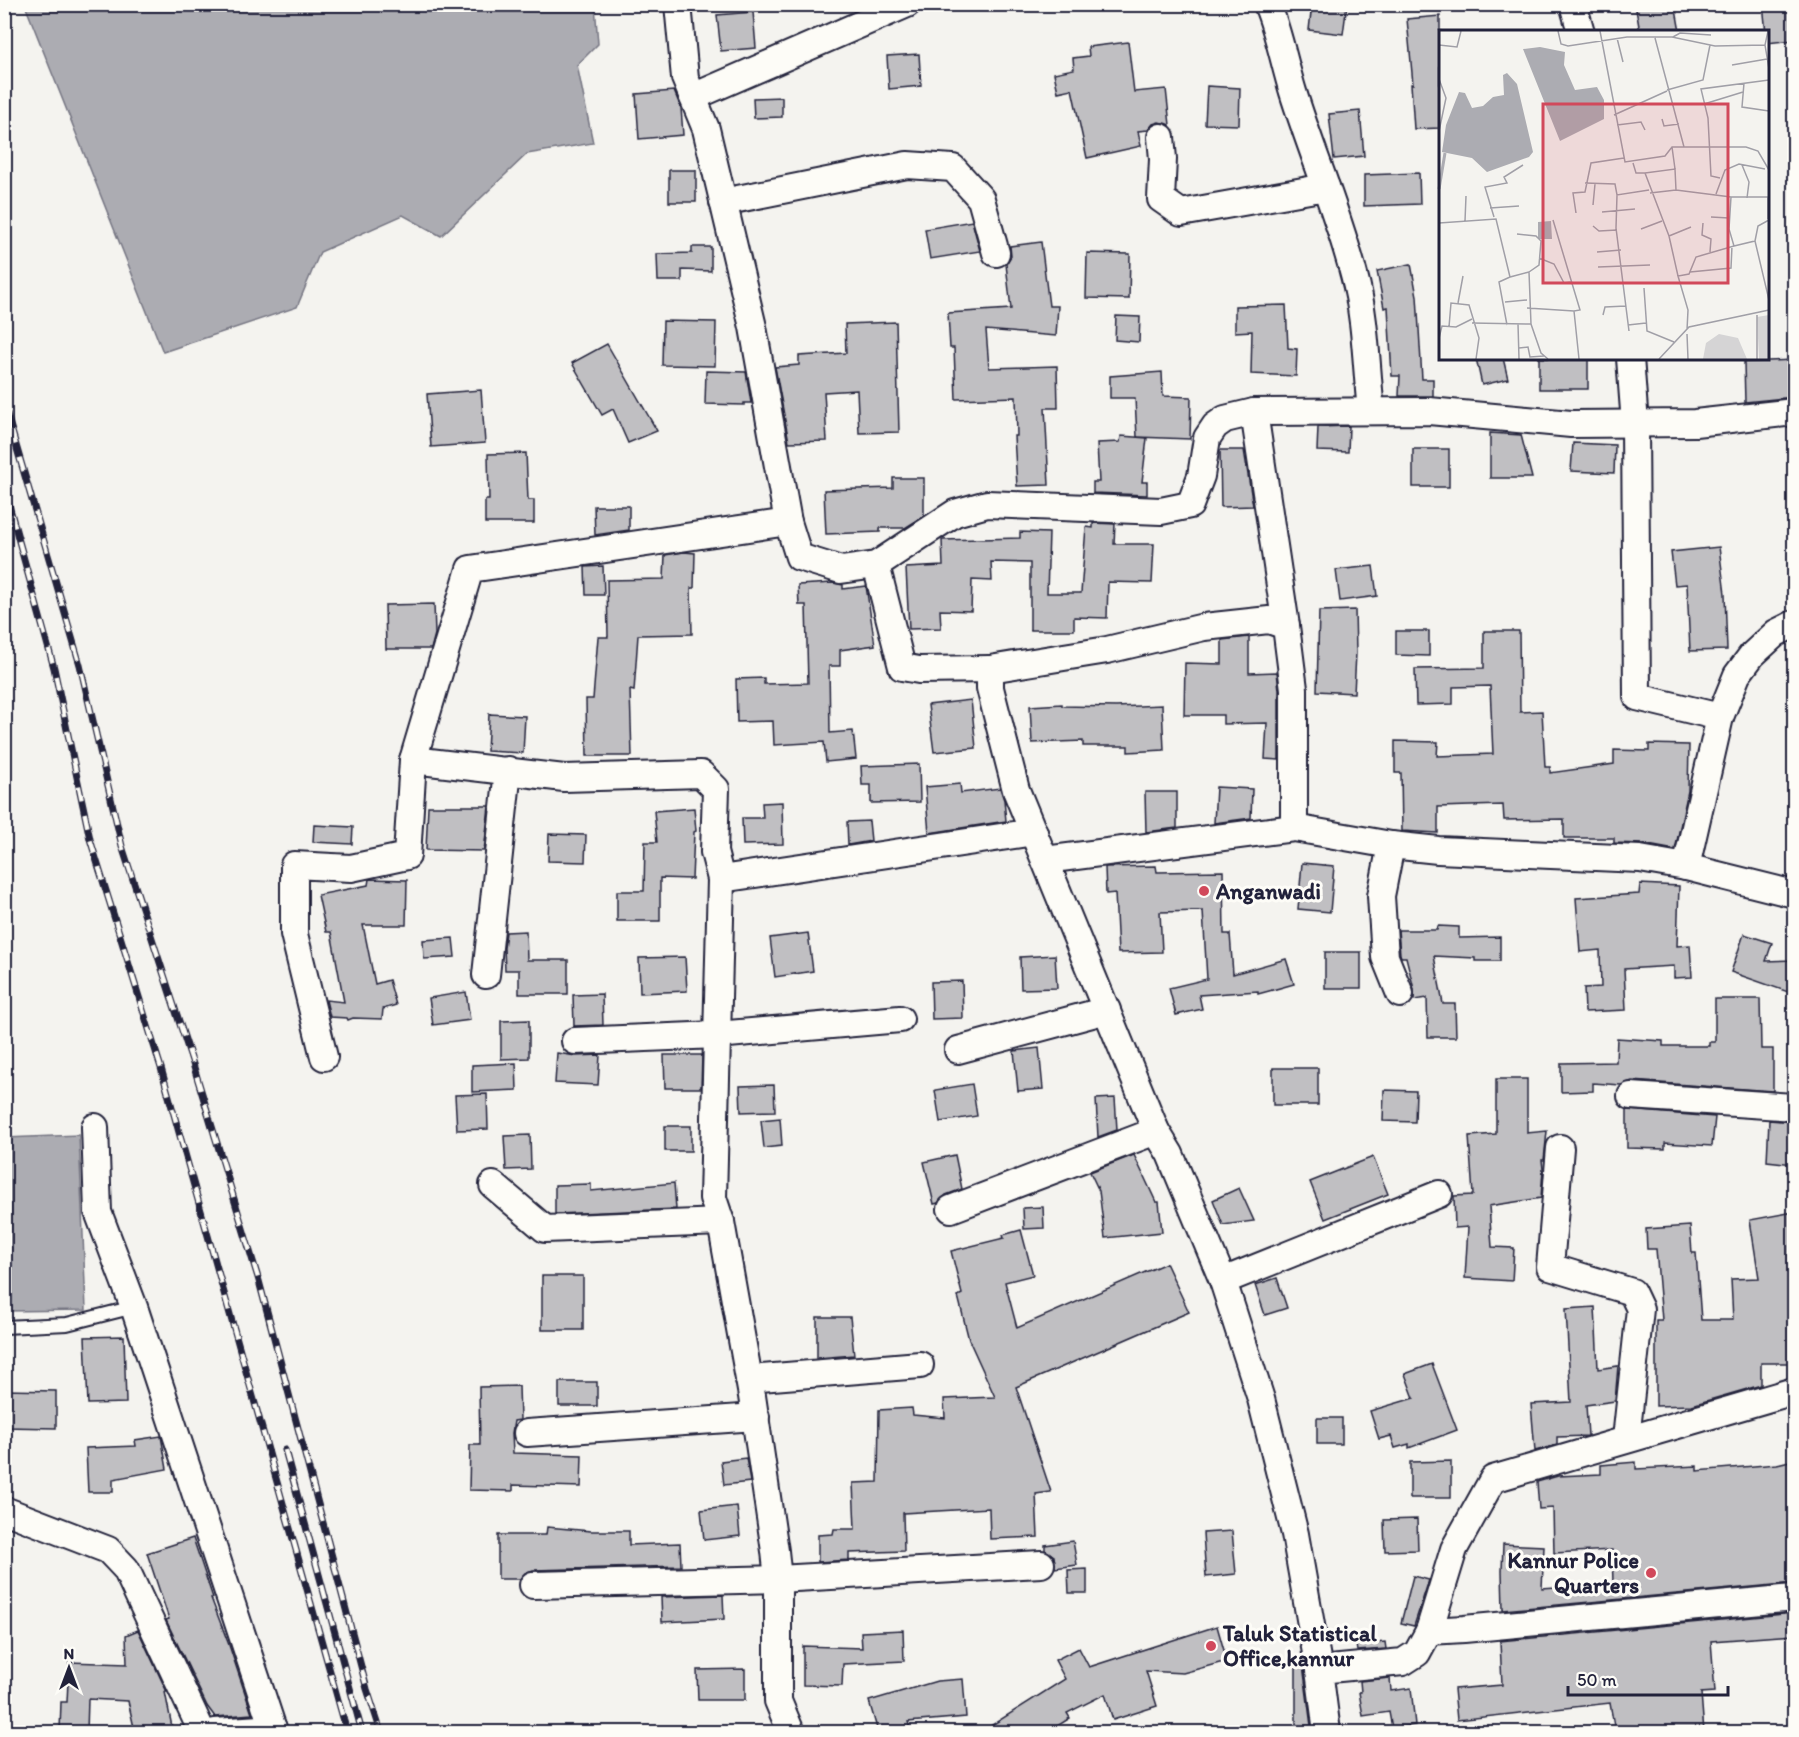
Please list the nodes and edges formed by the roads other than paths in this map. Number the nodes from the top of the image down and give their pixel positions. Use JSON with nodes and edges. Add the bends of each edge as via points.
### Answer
{"nodes":[{"id":1,"x":678,"y":4,"type":"edge"},
{"id":2,"x":907,"y":4,"type":"edge"},
{"id":3,"x":1267,"y":4,"type":"edge"},
{"id":4,"x":1572,"y":4,"type":"edge"},
{"id":5,"x":1580,"y":30,"type":"edge"},
{"id":6,"x":693,"y":98,"type":"junction"},
{"id":7,"x":1161,"y":137,"type":"dead end"},
{"id":8,"x":1326,"y":187,"type":"junction"},
{"id":9,"x":723,"y":202,"type":"junction"},
{"id":10,"x":996,"y":253,"type":"dead end"},
{"id":11,"x":1630,"y":360,"type":"edge"},
{"id":12,"x":1371,"y":411,"type":"junction"},
{"id":13,"x":1254,"y":412,"type":"junction"},
{"id":14,"x":1794,"y":412,"type":"edge"},
{"id":15,"x":1635,"y":424,"type":"junction"},
{"id":16,"x":788,"y":522,"type":"junction"},
{"id":17,"x":876,"y":565,"type":"junction"},
{"id":18,"x":1794,"y":624,"type":"edge"},
{"id":19,"x":1286,"y":626,"type":"junction"},
{"id":20,"x":990,"y":669,"type":"junction"},
{"id":21,"x":1720,"y":717,"type":"junction"},
{"id":22,"x":413,"y":760,"type":"junction"},
{"id":23,"x":508,"y":770,"type":"junction"},
{"id":24,"x":1294,"y":828,"type":"junction"},
{"id":25,"x":1034,"y":832,"type":"junction"},
{"id":26,"x":1391,"y":845,"type":"junction"},
{"id":27,"x":1045,"y":860,"type":"junction"},
{"id":28,"x":1686,"y":867,"type":"junction"},
{"id":29,"x":721,"y":879,"type":"junction"},
{"id":30,"x":1794,"y":894,"type":"edge"},
{"id":31,"x":486,"y":975,"type":"dead end"},
{"id":32,"x":1400,"y":994,"type":"dead end"},
{"id":33,"x":1107,"y":1010,"type":"junction"},
{"id":34,"x":900,"y":1019,"type":"dead end"},
{"id":35,"x":717,"y":1035,"type":"junction"},
{"id":36,"x":575,"y":1041,"type":"dead end"},
{"id":37,"x":958,"y":1050,"type":"dead end"},
{"id":38,"x":324,"y":1057,"type":"dead end"},
{"id":39,"x":1631,"y":1096,"type":"dead end"},
{"id":40,"x":1794,"y":1107,"type":"edge"},
{"id":41,"x":94,"y":1127,"type":"dead end"},
{"id":42,"x":1156,"y":1131,"type":"junction"},
{"id":43,"x":1560,"y":1148,"type":"dead end"},
{"id":44,"x":492,"y":1185,"type":"dead end"},
{"id":45,"x":1439,"y":1194,"type":"dead end"},
{"id":46,"x":951,"y":1209,"type":"dead end"},
{"id":47,"x":721,"y":1222,"type":"junction"},
{"id":48,"x":1223,"y":1281,"type":"junction"},
{"id":49,"x":134,"y":1307,"type":"junction"},
{"id":50,"x":4,"y":1327,"type":"edge"},
{"id":51,"x":920,"y":1365,"type":"dead end"},
{"id":52,"x":749,"y":1379,"type":"junction"},
{"id":53,"x":1794,"y":1391,"type":"edge"},
{"id":54,"x":756,"y":1417,"type":"junction"},
{"id":55,"x":527,"y":1433,"type":"dead end"},
{"id":56,"x":1626,"y":1439,"type":"junction"},
{"id":57,"x":4,"y":1510,"type":"edge"},
{"id":58,"x":1041,"y":1564,"type":"dead end"},
{"id":59,"x":778,"y":1579,"type":"junction"},
{"id":60,"x":533,"y":1585,"type":"dead end"},
{"id":61,"x":1794,"y":1598,"type":"edge"},
{"id":62,"x":1429,"y":1631,"type":"junction"},
{"id":63,"x":1319,"y":1670,"type":"junction"},
{"id":64,"x":274,"y":1730,"type":"edge"},
{"id":65,"x":202,"y":1732,"type":"edge"},
{"id":66,"x":215,"y":1732,"type":"edge"},
{"id":67,"x":791,"y":1732,"type":"edge"},
{"id":68,"x":1327,"y":1732,"type":"edge"}],
"edges":[{"from":1,"to":6,"type":"street","via":[[685,78]]},
{"from":2,"to":6,"type":"street"},
{"from":3,"to":8,"type":"street"},
{"from":4,"to":5,"type":"street"},
{"from":6,"to":9,"type":"street","via":[[706,129]]},
{"from":7,"to":8,"type":"street","via":[[1161,199],[1181,213]]},
{"from":8,"to":12,"type":"street","via":[[1355,276]]},
{"from":9,"to":10,"type":"street","via":[[907,165],[954,168],[981,199]]},
{"from":9,"to":16,"type":"street","via":[[753,327]]},
{"from":11,"to":15,"type":"street"},
{"from":12,"to":13,"type":"street"},
{"from":12,"to":15,"type":"street","via":[[1430,411],[1571,424]]},
{"from":13,"to":17,"type":"street","via":[[1225,418],[1215,426],[1207,438],[1201,476],[1190,505],[1161,511],[987,504],[955,513]]},
{"from":13,"to":19,"type":"street"},
{"from":14,"to":15,"type":"street","via":[[1695,423]]},
{"from":15,"to":21,"type":"street","via":[[1636,697]]},
{"from":16,"to":17,"type":"street","via":[[799,557],[840,570]]},
{"from":16,"to":22,"type":"street","via":[[470,569]]},
{"from":17,"to":20,"type":"street","via":[[902,668]]},
{"from":18,"to":21,"type":"street","via":[[1776,633],[1752,655],[1737,675]]},
{"from":19,"to":20,"type":"street","via":[[1269,620],[1204,627],[1107,650]]},
{"from":19,"to":24,"type":"street","via":[[1294,689]]},
{"from":20,"to":25,"type":"street","via":[[990,688],[1016,790]]},
{"from":21,"to":28,"type":"street"},
{"from":22,"to":23,"type":"street"},
{"from":22,"to":38,"type":"street","via":[[407,856],[351,868],[294,865],[294,934]]},
{"from":23,"to":29,"type":"street","via":[[564,778],[701,774],[716,789],[714,852]]},
{"from":23,"to":31,"type":"street"},
{"from":24,"to":26,"type":"street"},
{"from":24,"to":27,"type":"street"},
{"from":25,"to":27,"type":"street"},
{"from":25,"to":29,"type":"street"},
{"from":26,"to":28,"type":"street","via":[[1640,859]]},
{"from":26,"to":32,"type":"street","via":[[1380,897],[1385,957]]},
{"from":27,"to":33,"type":"street"},
{"from":28,"to":30,"type":"street"},
{"from":29,"to":35,"type":"street"},
{"from":33,"to":37,"type":"street"},
{"from":33,"to":42,"type":"street"},
{"from":34,"to":35,"type":"street"},
{"from":35,"to":36,"type":"street"},
{"from":35,"to":47,"type":"street","via":[[713,1198]]},
{"from":39,"to":40,"type":"street"},
{"from":41,"to":49,"type":"street","via":[[98,1212]]},
{"from":42,"to":46,"type":"street"},
{"from":42,"to":48,"type":"street","via":[[1170,1154]]},
{"from":43,"to":56,"type":"street","via":[[1550,1267],[1632,1292],[1640,1310]]},
{"from":44,"to":47,"type":"street","via":[[545,1229]]},
{"from":45,"to":48,"type":"street"},
{"from":47,"to":52,"type":"street"},
{"from":48,"to":63,"type":"street","via":[[1261,1399],[1292,1522]]},
{"from":49,"to":50,"type":"lane","via":[[67,1324]]},
{"from":49,"to":64,"type":"street"},
{"from":51,"to":52,"type":"street"},
{"from":52,"to":54,"type":"street"},
{"from":53,"to":56,"type":"street"},
{"from":54,"to":55,"type":"street"},
{"from":54,"to":59,"type":"street"},
{"from":56,"to":62,"type":"street","via":[[1493,1479],[1454,1549]]},
{"from":57,"to":65,"type":"street","via":[[108,1550],[126,1569]]},
{"from":58,"to":59,"type":"street"},
{"from":59,"to":60,"type":"street"},
{"from":59,"to":67,"type":"street","via":[[778,1701]]},
{"from":61,"to":62,"type":"street"},
{"from":62,"to":63,"type":"street","via":[[1417,1653],[1403,1662]]},
{"from":63,"to":68,"type":"street"},
{"from":64,"to":66,"type":"street"}]}
